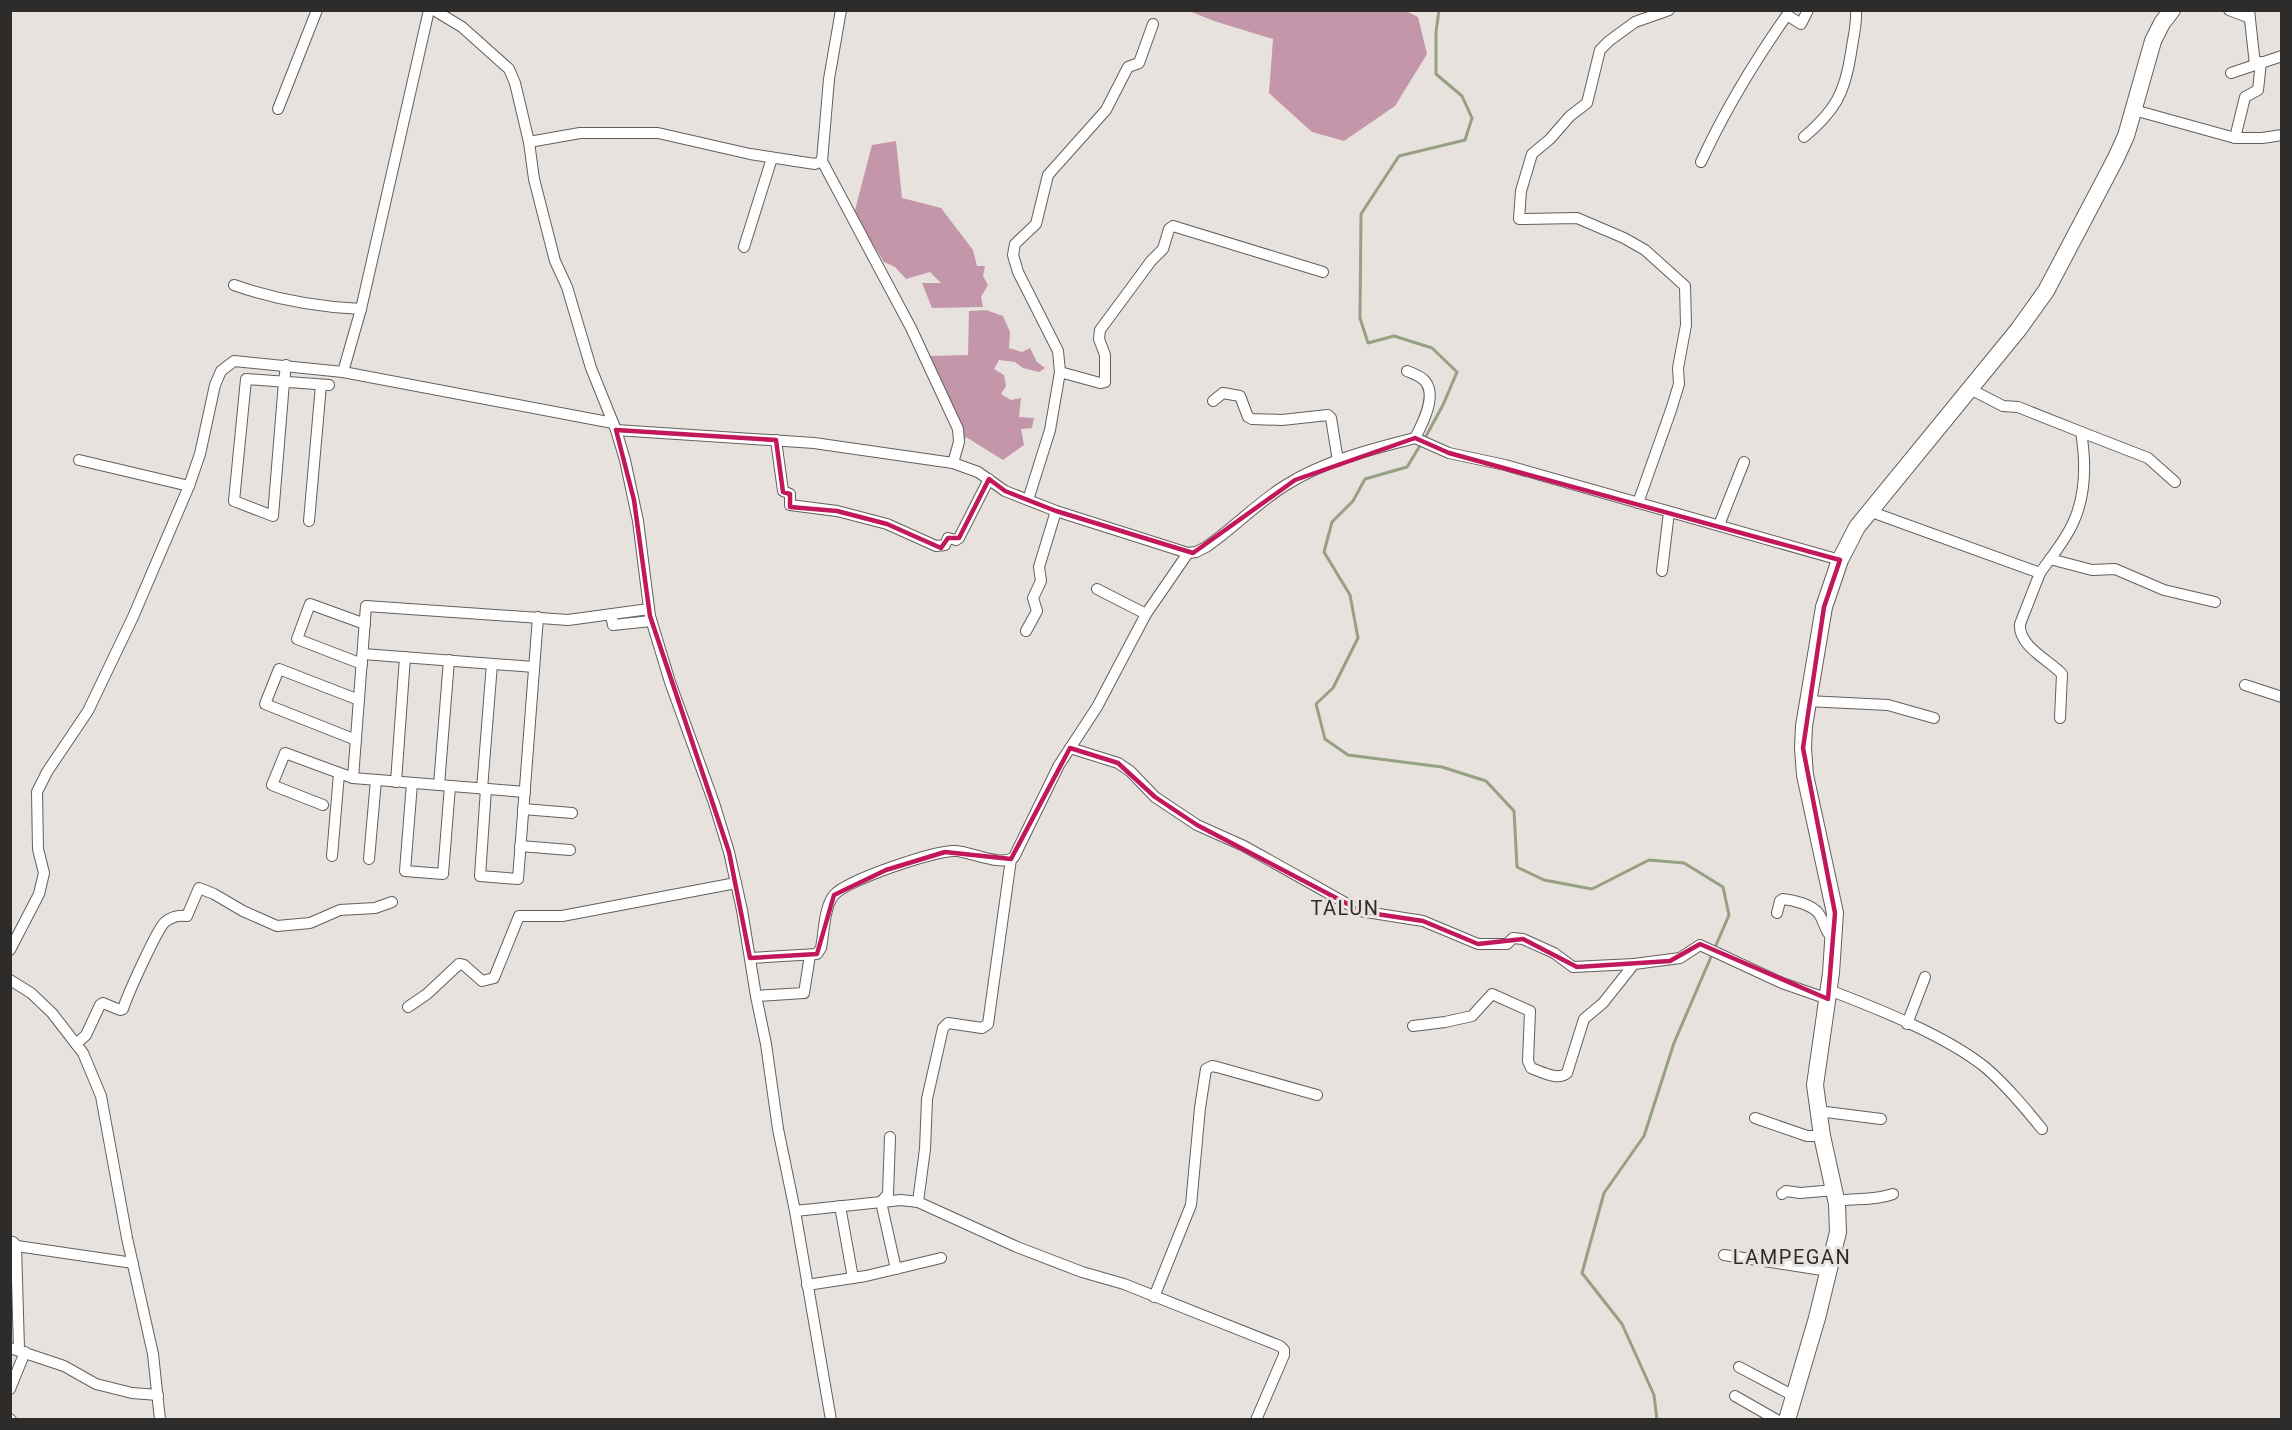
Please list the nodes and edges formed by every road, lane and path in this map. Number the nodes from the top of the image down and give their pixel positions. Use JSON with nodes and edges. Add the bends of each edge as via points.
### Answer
{"nodes":[{"id":1,"x":317,"y":10,"type":"edge"},
{"id":2,"x":429,"y":10,"type":"edge"},
{"id":3,"x":434,"y":10,"type":"edge"},
{"id":4,"x":841,"y":10,"type":"edge"},
{"id":5,"x":1669,"y":10,"type":"edge"},
{"id":6,"x":1808,"y":10,"type":"edge"},
{"id":7,"x":1856,"y":10,"type":"edge"},
{"id":8,"x":2229,"y":10,"type":"edge"},
{"id":9,"x":2168,"y":12,"type":"edge"},
{"id":10,"x":2249,"y":14,"type":"edge"},
{"id":11,"x":1153,"y":24,"type":"dead end"},
{"id":12,"x":2282,"y":56,"type":"edge"},
{"id":13,"x":2258,"y":63,"type":"junction"},
{"id":14,"x":2231,"y":73,"type":"dead end"},
{"id":15,"x":278,"y":109,"type":"dead end"},
{"id":16,"x":2134,"y":110,"type":"junction"},
{"id":17,"x":2282,"y":135,"type":"edge"},
{"id":18,"x":1804,"y":137,"type":"dead end"},
{"id":19,"x":2235,"y":138,"type":"junction"},
{"id":20,"x":529,"y":142,"type":"junction"},
{"id":21,"x":772,"y":158,"type":"junction"},
{"id":22,"x":822,"y":161,"type":"junction"},
{"id":23,"x":1701,"y":162,"type":"dead end"},
{"id":24,"x":744,"y":247,"type":"dead end"},
{"id":25,"x":1323,"y":272,"type":"dead end"},
{"id":26,"x":234,"y":285,"type":"dead end"},
{"id":27,"x":361,"y":309,"type":"junction"},
{"id":28,"x":286,"y":365,"type":"junction"},
{"id":29,"x":1407,"y":370,"type":"dead end"},
{"id":30,"x":343,"y":372,"type":"junction"},
{"id":31,"x":1060,"y":372,"type":"junction"},
{"id":32,"x":284,"y":382,"type":"junction"},
{"id":33,"x":1970,"y":389,"type":"junction"},
{"id":34,"x":1213,"y":401,"type":"dead end"},
{"id":35,"x":615,"y":427,"type":"junction"},
{"id":36,"x":2081,"y":432,"type":"junction"},
{"id":37,"x":1417,"y":439,"type":"junction"},
{"id":38,"x":776,"y":440,"type":"junction"},
{"id":39,"x":79,"y":460,"type":"dead end"},
{"id":40,"x":1338,"y":461,"type":"junction"},
{"id":41,"x":1744,"y":462,"type":"dead end"},
{"id":42,"x":952,"y":463,"type":"junction"},
{"id":43,"x":989,"y":479,"type":"junction"},
{"id":44,"x":2175,"y":482,"type":"dead end"},
{"id":45,"x":189,"y":486,"type":"junction"},
{"id":46,"x":1028,"y":500,"type":"junction"},
{"id":47,"x":1638,"y":503,"type":"junction"},
{"id":48,"x":1056,"y":511,"type":"junction"},
{"id":49,"x":1869,"y":511,"type":"junction"},
{"id":50,"x":1670,"y":512,"type":"junction"},
{"id":51,"x":309,"y":521,"type":"dead end"},
{"id":52,"x":1719,"y":525,"type":"junction"},
{"id":53,"x":1188,"y":553,"type":"junction"},
{"id":54,"x":2050,"y":559,"type":"junction"},
{"id":55,"x":1840,"y":560,"type":"junction"},
{"id":56,"x":1662,"y":571,"type":"dead end"},
{"id":57,"x":2040,"y":573,"type":"junction"},
{"id":58,"x":1097,"y":589,"type":"dead end"},
{"id":59,"x":2215,"y":602,"type":"dead end"},
{"id":60,"x":1146,"y":614,"type":"junction"},
{"id":61,"x":650,"y":615,"type":"junction"},
{"id":62,"x":538,"y":617,"type":"junction"},
{"id":63,"x":365,"y":624,"type":"junction"},
{"id":64,"x":1026,"y":631,"type":"dead end"},
{"id":65,"x":405,"y":657,"type":"junction"},
{"id":66,"x":362,"y":659,"type":"junction"},
{"id":67,"x":449,"y":660,"type":"junction"},
{"id":68,"x":492,"y":664,"type":"junction"},
{"id":69,"x":534,"y":667,"type":"junction"},
{"id":70,"x":2245,"y":685,"type":"dead end"},
{"id":71,"x":2282,"y":697,"type":"edge"},
{"id":72,"x":359,"y":700,"type":"junction"},
{"id":73,"x":1807,"y":701,"type":"junction"},
{"id":74,"x":1934,"y":718,"type":"dead end"},
{"id":75,"x":2060,"y":718,"type":"dead end"},
{"id":76,"x":356,"y":740,"type":"junction"},
{"id":77,"x":1070,"y":748,"type":"junction"},
{"id":78,"x":339,"y":774,"type":"junction"},
{"id":79,"x":353,"y":778,"type":"junction"},
{"id":80,"x":376,"y":780,"type":"junction"},
{"id":81,"x":396,"y":782,"type":"junction"},
{"id":82,"x":412,"y":783,"type":"junction"},
{"id":83,"x":444,"y":786,"type":"junction"},
{"id":84,"x":484,"y":789,"type":"junction"},
{"id":85,"x":525,"y":792,"type":"junction"},
{"id":86,"x":323,"y":805,"type":"dead end"},
{"id":87,"x":523,"y":809,"type":"junction"},
{"id":88,"x":572,"y":813,"type":"dead end"},
{"id":89,"x":520,"y":846,"type":"junction"},
{"id":90,"x":570,"y":850,"type":"dead end"},
{"id":91,"x":332,"y":856,"type":"dead end"},
{"id":92,"x":369,"y":859,"type":"dead end"},
{"id":93,"x":1011,"y":859,"type":"junction"},
{"id":94,"x":736,"y":883,"type":"junction"},
{"id":95,"x":392,"y":902,"type":"dead end"},
{"id":96,"x":1777,"y":913,"type":"dead end"},
{"id":97,"x":1834,"y":940,"type":"junction"},
{"id":98,"x":10,"y":950,"type":"edge"},
{"id":99,"x":810,"y":955,"type":"junction"},
{"id":100,"x":750,"y":958,"type":"junction"},
{"id":101,"x":1634,"y":964,"type":"junction"},
{"id":102,"x":1925,"y":977,"type":"dead end"},
{"id":103,"x":10,"y":980,"type":"edge"},
{"id":104,"x":1828,"y":995,"type":"junction"},
{"id":105,"x":756,"y":996,"type":"junction"},
{"id":106,"x":408,"y":1007,"type":"dead end"},
{"id":107,"x":1907,"y":1024,"type":"junction"},
{"id":108,"x":1413,"y":1026,"type":"dead end"},
{"id":109,"x":76,"y":1044,"type":"junction"},
{"id":110,"x":1317,"y":1095,"type":"dead end"},
{"id":111,"x":1818,"y":1111,"type":"junction"},
{"id":112,"x":1755,"y":1118,"type":"dead end"},
{"id":113,"x":1881,"y":1119,"type":"dead end"},
{"id":114,"x":2042,"y":1129,"type":"dead end"},
{"id":115,"x":1822,"y":1136,"type":"junction"},
{"id":116,"x":890,"y":1137,"type":"dead end"},
{"id":117,"x":1782,"y":1194,"type":"dead end"},
{"id":118,"x":1893,"y":1194,"type":"dead end"},
{"id":119,"x":1836,"y":1196,"type":"junction"},
{"id":120,"x":881,"y":1202,"type":"junction"},
{"id":121,"x":918,"y":1202,"type":"junction"},
{"id":122,"x":840,"y":1206,"type":"junction"},
{"id":123,"x":795,"y":1211,"type":"junction"},
{"id":124,"x":12,"y":1243,"type":"edge"},
{"id":125,"x":1724,"y":1255,"type":"dead end"},
{"id":126,"x":941,"y":1258,"type":"dead end"},
{"id":127,"x":133,"y":1263,"type":"junction"},
{"id":128,"x":896,"y":1269,"type":"junction"},
{"id":129,"x":1829,"y":1271,"type":"junction"},
{"id":130,"x":853,"y":1278,"type":"junction"},
{"id":131,"x":807,"y":1285,"type":"junction"},
{"id":132,"x":1154,"y":1297,"type":"junction"},
{"id":133,"x":18,"y":1350,"type":"edge"},
{"id":134,"x":1739,"y":1367,"type":"dead end"},
{"id":135,"x":10,"y":1389,"type":"edge"},
{"id":136,"x":158,"y":1395,"type":"junction"},
{"id":137,"x":1734,"y":1396,"type":"dead end"},
{"id":138,"x":1794,"y":1396,"type":"junction"},
{"id":139,"x":160,"y":1419,"type":"edge"},
{"id":140,"x":831,"y":1419,"type":"edge"},
{"id":141,"x":1256,"y":1419,"type":"edge"},
{"id":142,"x":1777,"y":1419,"type":"edge"},
{"id":143,"x":1787,"y":1419,"type":"edge"}],
"edges":[{"from":1,"to":15,"type":"street"},
{"from":2,"to":27,"type":"street"},
{"from":3,"to":20,"type":"street","via":[[462,27],[509,69]]},
{"from":4,"to":22,"type":"street","via":[[829,79]]},
{"from":5,"to":47,"type":"street","via":[[1635,22],[1600,50],[1587,103],[1532,154],[1521,191],[1519,219],[1577,218],[1645,250],[1685,286],[1686,325],[1679,384]]},
{"from":6,"to":23,"type":"street","via":[[1801,24],[1787,15],[1751,66],[1721,117]]},
{"from":7,"to":18,"type":"street","via":[[1849,70],[1839,99]]},
{"from":8,"to":10,"type":"street"},
{"from":9,"to":16,"type":"main road","via":[[2153,41]]},
{"from":10,"to":13,"type":"street"},
{"from":11,"to":31,"type":"street","via":[[1140,62],[1128,67],[1106,110],[1048,175],[1036,224],[1015,244],[1013,255],[1018,272],[1058,351]]},
{"from":12,"to":13,"type":"street"},
{"from":13,"to":14,"type":"street"},
{"from":13,"to":19,"type":"street","via":[[2258,90],[2245,97]]},
{"from":16,"to":19,"type":"street"},
{"from":16,"to":33,"type":"main road","via":[[2115,160],[2046,291]]},
{"from":17,"to":19,"type":"street"},
{"from":20,"to":21,"type":"street","via":[[580,133],[658,133]]},
{"from":20,"to":35,"type":"street","via":[[555,261]]},
{"from":21,"to":22,"type":"street","via":[[815,164]]},
{"from":21,"to":24,"type":"street"},
{"from":22,"to":42,"type":"street","via":[[911,328],[958,429],[959,442]]},
{"from":25,"to":31,"type":"street","via":[[1173,225],[1163,249],[1100,330],[1105,382]]},
{"from":26,"to":27,"type":"street","via":[[262,294]]},
{"from":27,"to":30,"type":"street"},
{"from":28,"to":30,"type":"street"},
{"from":28,"to":32,"type":"street"},
{"from":28,"to":45,"type":"street","via":[[234,362],[221,371]]},
{"from":29,"to":37,"type":"street","via":[[1424,379],[1429,388]]},
{"from":30,"to":35,"type":"street"},
{"from":31,"to":46,"type":"street","via":[[1050,430]]},
{"from":32,"to":32,"type":"street","via":[[246,379],[234,501],[273,516]]},
{"from":32,"to":51,"type":"street","via":[[325,385]]},
{"from":33,"to":36,"type":"street","via":[[2003,406],[2018,407]]},
{"from":33,"to":49,"type":"main road"},
{"from":34,"to":40,"type":"street","via":[[1223,393],[1240,396],[1252,419],[1328,415]]},
{"from":35,"to":38,"type":"street"},
{"from":35,"to":61,"type":"street","via":[[636,510]]},
{"from":36,"to":44,"type":"street","via":[[2148,458]]},
{"from":36,"to":54,"type":"street","via":[[2085,470],[2077,512]]},
{"from":37,"to":40,"type":"street"},
{"from":37,"to":47,"type":"street","via":[[1449,453]]},
{"from":38,"to":42,"type":"street"},
{"from":38,"to":43,"type":"street","via":[[783,491],[790,494],[790,506],[837,511],[886,524],[936,546],[945,545],[948,538],[959,538]]},
{"from":39,"to":45,"type":"street"},
{"from":40,"to":53,"type":"street","via":[[1285,485],[1214,542]]},
{"from":41,"to":52,"type":"street"},
{"from":42,"to":43,"type":"street"},
{"from":43,"to":46,"type":"street"},
{"from":45,"to":98,"type":"street","via":[[110,668],[37,792],[38,849],[44,873],[39,894]]},
{"from":46,"to":48,"type":"street"},
{"from":47,"to":50,"type":"street"},
{"from":48,"to":53,"type":"street"},
{"from":48,"to":64,"type":"street","via":[[1039,567],[1041,581],[1033,598],[1037,611]]},
{"from":49,"to":55,"type":"main road"},
{"from":49,"to":57,"type":"street"},
{"from":50,"to":52,"type":"street"},
{"from":50,"to":56,"type":"street"},
{"from":52,"to":55,"type":"street"},
{"from":53,"to":60,"type":"street"},
{"from":54,"to":57,"type":"street"},
{"from":54,"to":59,"type":"street","via":[[2092,570],[2115,569],[2164,590]]},
{"from":55,"to":73,"type":"main road","via":[[1824,607]]},
{"from":57,"to":75,"type":"street","via":[[2020,632],[2062,674]]},
{"from":58,"to":60,"type":"street"},
{"from":60,"to":77,"type":"street","via":[[1097,707]]},
{"from":61,"to":62,"type":"street","via":[[613,625],[611,615],[568,620]]},
{"from":61,"to":94,"type":"street","via":[[714,803]]},
{"from":62,"to":63,"type":"street","via":[[367,606]]},
{"from":62,"to":69,"type":"street"},
{"from":63,"to":66,"type":"street"},
{"from":63,"to":66,"type":"street","via":[[310,604],[297,639]]},
{"from":65,"to":66,"type":"street"},
{"from":65,"to":67,"type":"street"},
{"from":65,"to":81,"type":"street"},
{"from":66,"to":72,"type":"street"},
{"from":67,"to":68,"type":"street"},
{"from":67,"to":83,"type":"street"},
{"from":68,"to":69,"type":"street"},
{"from":68,"to":84,"type":"street"},
{"from":69,"to":85,"type":"street"},
{"from":70,"to":71,"type":"street"},
{"from":72,"to":76,"type":"street"},
{"from":72,"to":76,"type":"street","via":[[279,669],[265,704]]},
{"from":73,"to":74,"type":"street","via":[[1888,705]]},
{"from":73,"to":97,"type":"main road","via":[[1805,775],[1834,903]]},
{"from":76,"to":79,"type":"street"},
{"from":77,"to":93,"type":"street"},
{"from":77,"to":101,"type":"street","via":[[1118,763],[1155,797],[1197,825],[1244,846],[1363,912],[1424,921],[1478,944],[1507,944],[1513,938],[1523,939],[1573,967]]},
{"from":78,"to":79,"type":"street"},
{"from":78,"to":86,"type":"street","via":[[285,753],[272,785]]},
{"from":78,"to":91,"type":"street"},
{"from":79,"to":80,"type":"street"},
{"from":80,"to":81,"type":"street"},
{"from":80,"to":92,"type":"street"},
{"from":81,"to":82,"type":"street"},
{"from":82,"to":83,"type":"street"},
{"from":82,"to":83,"type":"street","via":[[405,871],[443,874]]},
{"from":83,"to":84,"type":"street"},
{"from":84,"to":85,"type":"street"},
{"from":84,"to":89,"type":"street","via":[[480,876],[518,879]]},
{"from":85,"to":87,"type":"street"},
{"from":87,"to":88,"type":"street"},
{"from":87,"to":89,"type":"street"},
{"from":89,"to":90,"type":"street"},
{"from":93,"to":99,"type":"street","via":[[1000,861],[964,852],[945,852],[915,859],[849,886],[833,896],[821,948]]},
{"from":93,"to":121,"type":"street","via":[[988,1024],[982,1028],[948,1023],[943,1028],[927,1099]]},
{"from":94,"to":100,"type":"street"},
{"from":94,"to":106,"type":"street","via":[[562,916],[519,916],[496,976],[488,981],[459,964]]},
{"from":95,"to":109,"type":"street","via":[[375,908],[340,910],[310,923],[277,926],[199,888],[187,916],[177,915],[160,928],[123,1009],[100,1005],[86,1035]]},
{"from":96,"to":97,"type":"street","via":[[1783,899],[1814,909]]},
{"from":97,"to":104,"type":"main road"},
{"from":99,"to":100,"type":"street"},
{"from":99,"to":105,"type":"street","via":[[804,993]]},
{"from":100,"to":105,"type":"street"},
{"from":101,"to":104,"type":"street","via":[[1680,958],[1700,945],[1782,983]]},
{"from":101,"to":108,"type":"street","via":[[1603,1003],[1584,1019],[1563,1076],[1531,1068],[1530,1011],[1492,994],[1472,1016]]},
{"from":102,"to":107,"type":"street"},
{"from":103,"to":109,"type":"street","via":[[52,1013]]},
{"from":104,"to":107,"type":"street"},
{"from":104,"to":111,"type":"main road","via":[[1815,1077]]},
{"from":105,"to":123,"type":"street"},
{"from":107,"to":114,"type":"street","via":[[1985,1068]]},
{"from":109,"to":127,"type":"street","via":[[100,1096]]},
{"from":110,"to":132,"type":"street","via":[[1217,1067],[1206,1070],[1191,1205]]},
{"from":111,"to":113,"type":"street"},
{"from":111,"to":115,"type":"main road"},
{"from":112,"to":115,"type":"street","via":[[1804,1135]]},
{"from":115,"to":119,"type":"main road"},
{"from":116,"to":120,"type":"street","via":[[888,1194]]},
{"from":117,"to":119,"type":"street","via":[[1786,1191]]},
{"from":118,"to":119,"type":"street","via":[[1875,1200]]},
{"from":119,"to":129,"type":"main road","via":[[1838,1232]]},
{"from":120,"to":121,"type":"street"},
{"from":120,"to":122,"type":"street"},
{"from":120,"to":128,"type":"street"},
{"from":121,"to":132,"type":"street","via":[[1017,1247]]},
{"from":122,"to":123,"type":"street"},
{"from":122,"to":130,"type":"street"},
{"from":123,"to":131,"type":"street"},
{"from":124,"to":127,"type":"street"},
{"from":124,"to":133,"type":"street"},
{"from":125,"to":129,"type":"street"},
{"from":126,"to":128,"type":"street"},
{"from":127,"to":136,"type":"street"},
{"from":128,"to":130,"type":"street"},
{"from":129,"to":138,"type":"main road"},
{"from":130,"to":131,"type":"street"},
{"from":131,"to":140,"type":"street"},
{"from":132,"to":141,"type":"street","via":[[1283,1348],[1284,1354]]},
{"from":133,"to":135,"type":"street"},
{"from":133,"to":136,"type":"street","via":[[66,1367],[93,1383]]},
{"from":134,"to":138,"type":"street"},
{"from":136,"to":139,"type":"street"},
{"from":137,"to":142,"type":"street"},
{"from":138,"to":143,"type":"main road"}]}
